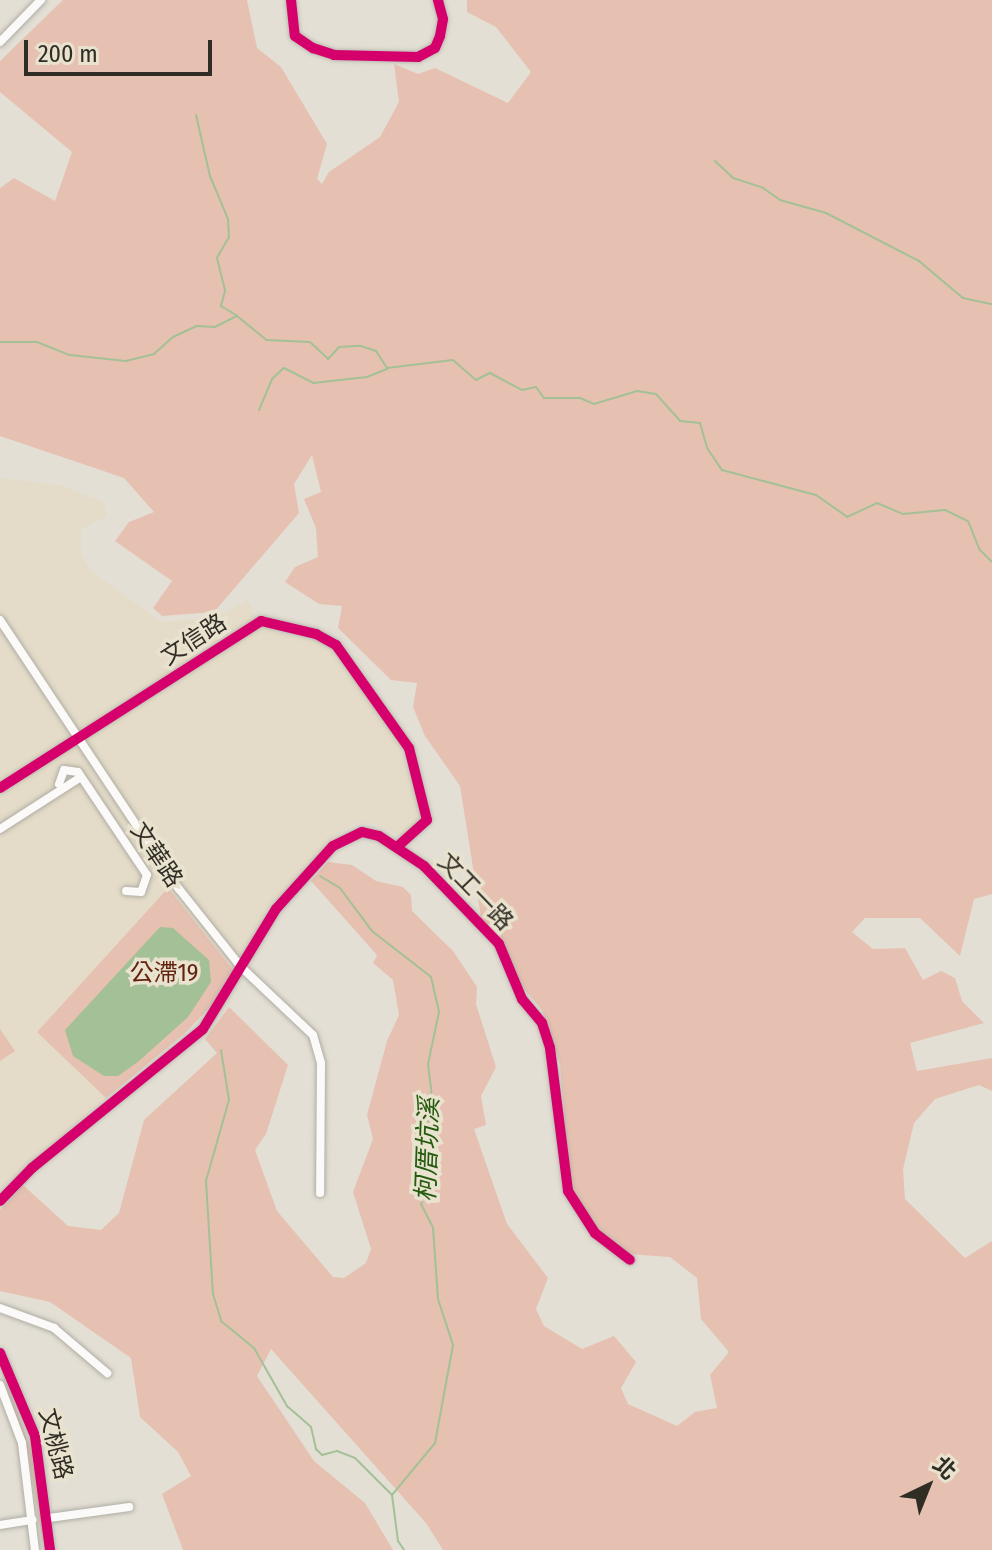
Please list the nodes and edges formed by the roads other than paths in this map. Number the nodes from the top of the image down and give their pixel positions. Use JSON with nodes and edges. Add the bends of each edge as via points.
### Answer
{"nodes":[{"id":1,"x":41,"y":0,"type":"edge"},
{"id":2,"x":291,"y":0,"type":"edge"},
{"id":3,"x":438,"y":0,"type":"edge"},
{"id":4,"x":0,"y":42,"type":"edge"},
{"id":5,"x":2,"y":626,"type":"edge"},
{"id":6,"x":78,"y":738,"type":"junction"},
{"id":7,"x":81,"y":777,"type":"junction"},
{"id":8,"x":59,"y":784,"type":"dead end"},
{"id":9,"x":0,"y":788,"type":"edge"},
{"id":10,"x":0,"y":829,"type":"edge"},
{"id":11,"x":397,"y":847,"type":"junction"},
{"id":12,"x":126,"y":891,"type":"dead end"},
{"id":13,"x":241,"y":967,"type":"junction"},
{"id":14,"x":320,"y":1193,"type":"dead end"},
{"id":15,"x":0,"y":1201,"type":"edge"},
{"id":16,"x":630,"y":1260,"type":"dead end"},
{"id":17,"x":0,"y":1308,"type":"edge"},
{"id":18,"x":12,"y":1312,"type":"junction"},
{"id":19,"x":0,"y":1319,"type":"edge"},
{"id":20,"x":0,"y":1353,"type":"edge"},
{"id":21,"x":107,"y":1373,"type":"dead end"},
{"id":22,"x":0,"y":1385,"type":"edge"},
{"id":23,"x":129,"y":1507,"type":"dead end"},
{"id":24,"x":49,"y":1518,"type":"junction"},
{"id":25,"x":33,"y":1520,"type":"junction"},
{"id":26,"x":0,"y":1525,"type":"edge"},
{"id":27,"x":35,"y":1550,"type":"edge"},
{"id":28,"x":50,"y":1550,"type":"edge"}],
"edges":[{"from":1,"to":4,"type":"street"},
{"from":2,"to":3,"type":"street","via":[[295,36],[334,55],[418,57],[435,48],[440,36]]},
{"from":5,"to":6,"type":"street","name":"文華路"},
{"from":6,"to":9,"type":"street","name":"文信路"},
{"from":6,"to":11,"type":"street","name":"文信路","via":[[261,621],[316,634],[340,650],[409,748],[427,820]]},
{"from":6,"to":13,"type":"street","name":"文華路","via":[[179,889]]},
{"from":7,"to":8,"type":"street","via":[[64,770]]},
{"from":7,"to":10,"type":"street"},
{"from":7,"to":12,"type":"street","via":[[147,875],[141,892]]},
{"from":11,"to":13,"type":"street","name":"文工一路","via":[[370,833],[340,841],[276,909]]},
{"from":11,"to":16,"type":"street","name":"文工一路","via":[[450,889],[499,944],[550,1048],[568,1191],[595,1233]]},
{"from":13,"to":14,"type":"street","name":"文華路","via":[[299,1019],[319,1048]]},
{"from":13,"to":15,"type":"street","name":"文工一路","via":[[203,1029],[32,1168]]},
{"from":17,"to":18,"type":"street"},
{"from":18,"to":19,"type":"street"},
{"from":18,"to":21,"type":"street","via":[[54,1328]]},
{"from":20,"to":24,"type":"street","name":"文桃路","via":[[35,1436]]},
{"from":22,"to":25,"type":"street","name":"文桃路","via":[[22,1443]]},
{"from":23,"to":24,"type":"street"},
{"from":24,"to":28,"type":"street","name":"文桃路"},
{"from":25,"to":26,"type":"street"},
{"from":25,"to":27,"type":"street","name":"文桃路"}]}
